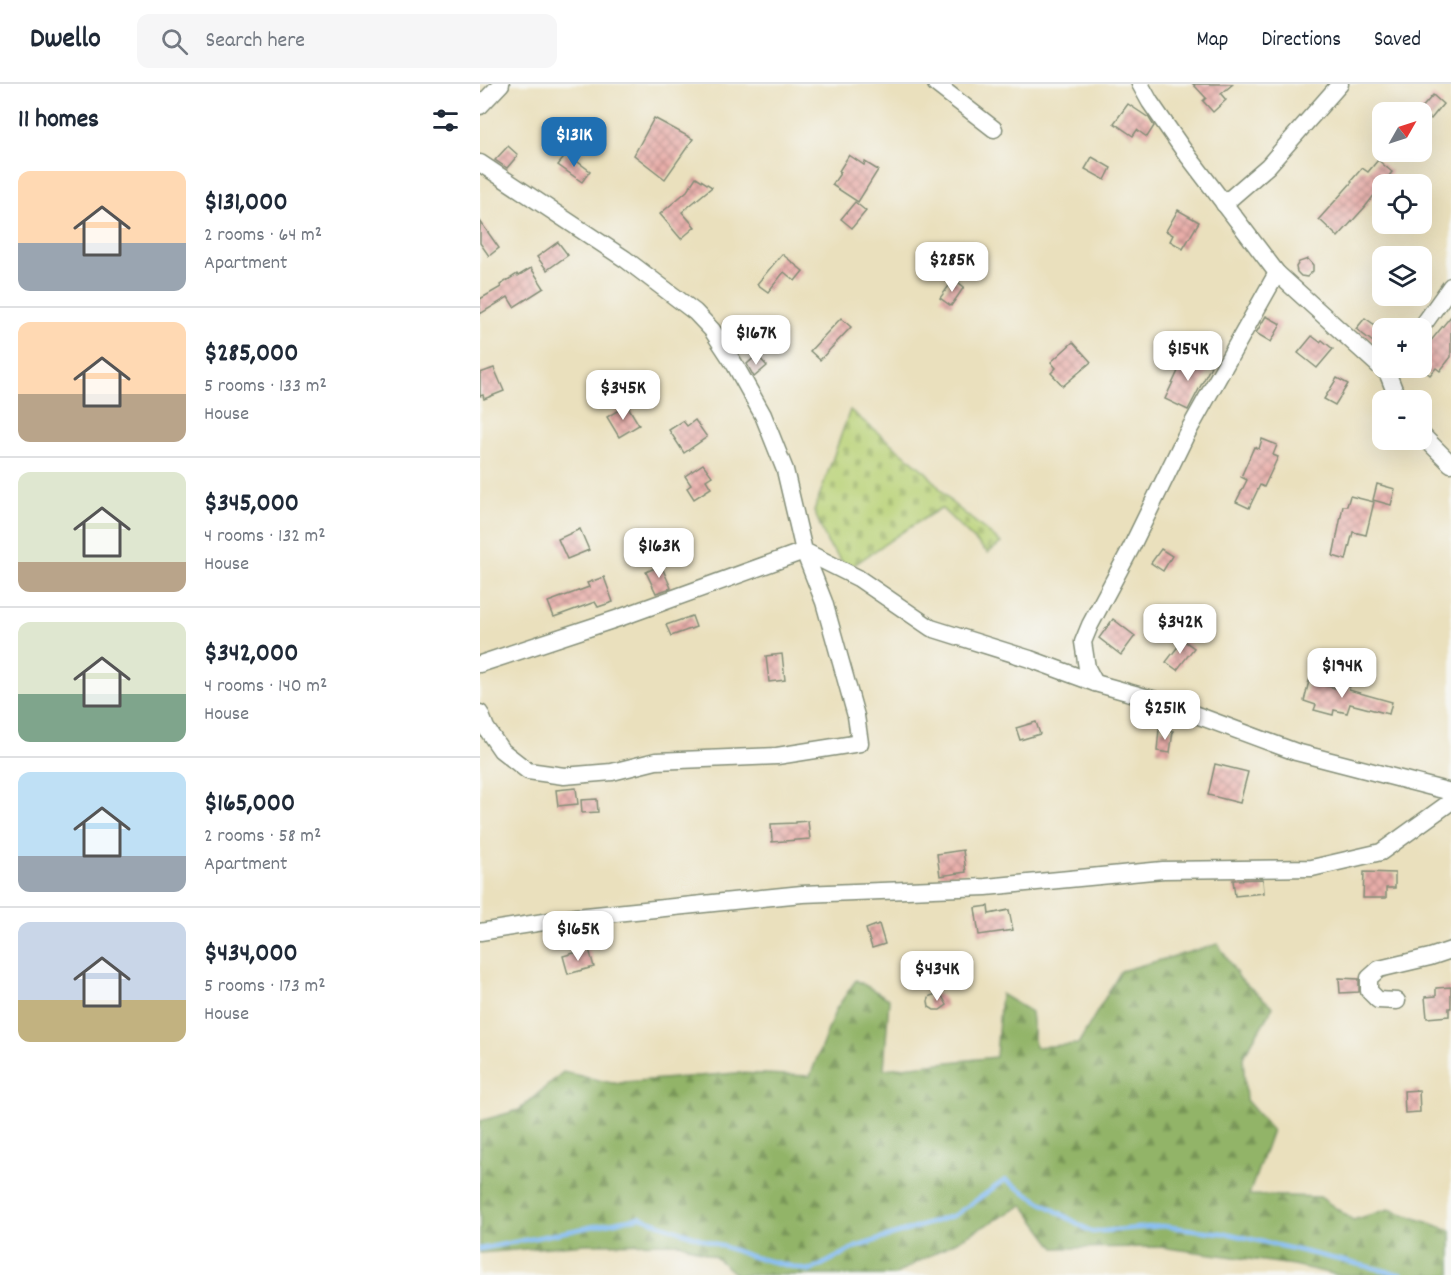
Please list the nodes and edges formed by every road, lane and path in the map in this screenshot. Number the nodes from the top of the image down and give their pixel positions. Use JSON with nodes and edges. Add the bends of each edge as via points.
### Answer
{"nodes":[{"id":1,"x":501,"y":84,"type":"edge"},
{"id":2,"x":936,"y":84,"type":"edge"},
{"id":3,"x":1140,"y":84,"type":"edge"},
{"id":4,"x":1340,"y":84,"type":"edge"},
{"id":5,"x":480,"y":106,"type":"edge"},
{"id":6,"x":994,"y":129,"type":"dead end"},
{"id":7,"x":480,"y":163,"type":"edge"},
{"id":8,"x":1224,"y":204,"type":"junction"},
{"id":9,"x":1277,"y":273,"type":"junction"},
{"id":10,"x":1451,"y":286,"type":"edge"},
{"id":11,"x":1428,"y":318,"type":"edge"},
{"id":12,"x":1372,"y":355,"type":"edge"},
{"id":13,"x":1432,"y":445,"type":"edge"},
{"id":14,"x":1451,"y":464,"type":"edge"},
{"id":15,"x":804,"y":550,"type":"junction"},
{"id":16,"x":480,"y":664,"type":"edge"},
{"id":17,"x":1095,"y":683,"type":"junction"},
{"id":18,"x":480,"y":713,"type":"edge"},
{"id":19,"x":1451,"y":792,"type":"edge"},
{"id":20,"x":1451,"y":797,"type":"edge"},
{"id":21,"x":480,"y":932,"type":"edge"},
{"id":22,"x":1451,"y":950,"type":"edge"},
{"id":23,"x":1397,"y":1001,"type":"dead end"}],
"edges":[{"from":1,"to":5,"type":"street"},
{"from":2,"to":6,"type":"street"},
{"from":3,"to":8,"type":"street"},
{"from":4,"to":8,"type":"street","via":[[1268,166]]},
{"from":7,"to":15,"type":"street","via":[[625,259],[695,312],[712,330],[763,415],[785,470]]},
{"from":8,"to":9,"type":"street"},
{"from":9,"to":12,"type":"street"},
{"from":9,"to":17,"type":"street","via":[[1186,435],[1090,625],[1083,642],[1086,668]]},
{"from":10,"to":11,"type":"street"},
{"from":13,"to":14,"type":"street"},
{"from":15,"to":16,"type":"street","via":[[620,618]]},
{"from":15,"to":17,"type":"street","via":[[858,578],[931,628]]},
{"from":15,"to":18,"type":"street","via":[[824,602],[860,743],[777,756],[656,761],[612,772],[564,777],[528,771],[501,750]]},
{"from":17,"to":19,"type":"street","via":[[1156,700],[1296,752]]},
{"from":20,"to":21,"type":"street","via":[[1449,803],[1381,852],[1312,868],[1163,870],[986,887],[802,894],[576,917]]},
{"from":22,"to":23,"type":"street","via":[[1379,969],[1369,978],[1369,991],[1378,1000]]}]}
